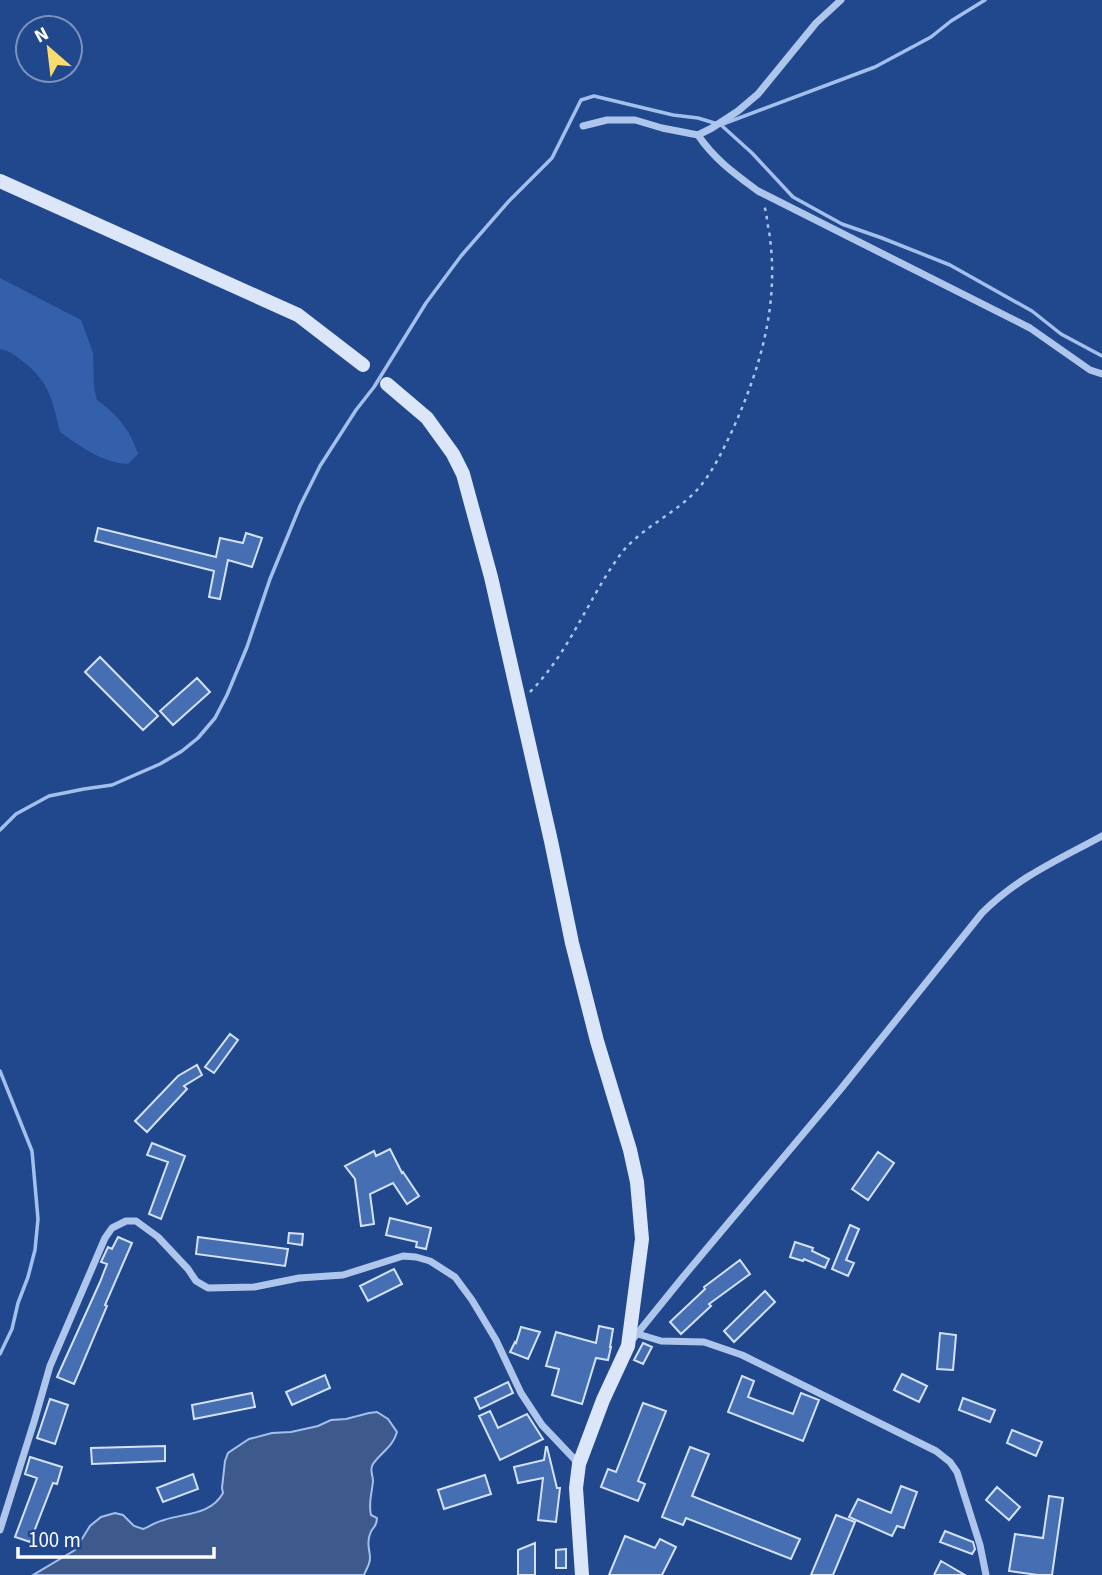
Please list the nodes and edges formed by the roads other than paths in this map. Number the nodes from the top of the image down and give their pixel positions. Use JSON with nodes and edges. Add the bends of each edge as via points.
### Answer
{"nodes":[{"id":1,"x":841,"y":0,"type":"edge"},
{"id":2,"x":583,"y":126,"type":"dead end"},
{"id":3,"x":698,"y":135,"type":"junction"},
{"id":4,"x":0,"y":181,"type":"edge"},
{"id":5,"x":363,"y":365,"type":"dead end"},
{"id":6,"x":1102,"y":374,"type":"edge"},
{"id":7,"x":387,"y":384,"type":"dead end"},
{"id":8,"x":1102,"y":836,"type":"edge"},
{"id":9,"x":638,"y":1334,"type":"junction"},
{"id":10,"x":628,"y":1346,"type":"junction"},
{"id":11,"x":579,"y":1464,"type":"junction"},
{"id":12,"x":0,"y":1530,"type":"edge"},
{"id":13,"x":582,"y":1575,"type":"edge"},
{"id":14,"x":986,"y":1575,"type":"edge"}],
"edges":[{"from":1,"to":3,"type":"street","via":[[816,23],[758,94]]},
{"from":2,"to":3,"type":"street","via":[[635,120]]},
{"from":3,"to":6,"type":"street","via":[[727,169],[758,191],[1030,328]]},
{"from":4,"to":5,"type":"street","via":[[289,311]]},
{"from":7,"to":10,"type":"street","via":[[427,418],[464,474],[491,577],[575,956],[637,1182],[642,1239]]},
{"from":8,"to":9,"type":"street","via":[[1031,873],[982,913]]},
{"from":9,"to":10,"type":"street"},
{"from":9,"to":14,"type":"street","via":[[704,1342],[742,1355],[936,1451],[957,1472]]},
{"from":10,"to":11,"type":"street"},
{"from":11,"to":12,"type":"street","via":[[542,1425],[521,1393],[472,1300],[454,1277],[430,1261],[403,1256],[343,1275],[208,1288],[196,1281],[158,1237],[136,1221],[126,1221],[105,1238],[50,1366]]},
{"from":11,"to":13,"type":"street","via":[[576,1488]]}]}
